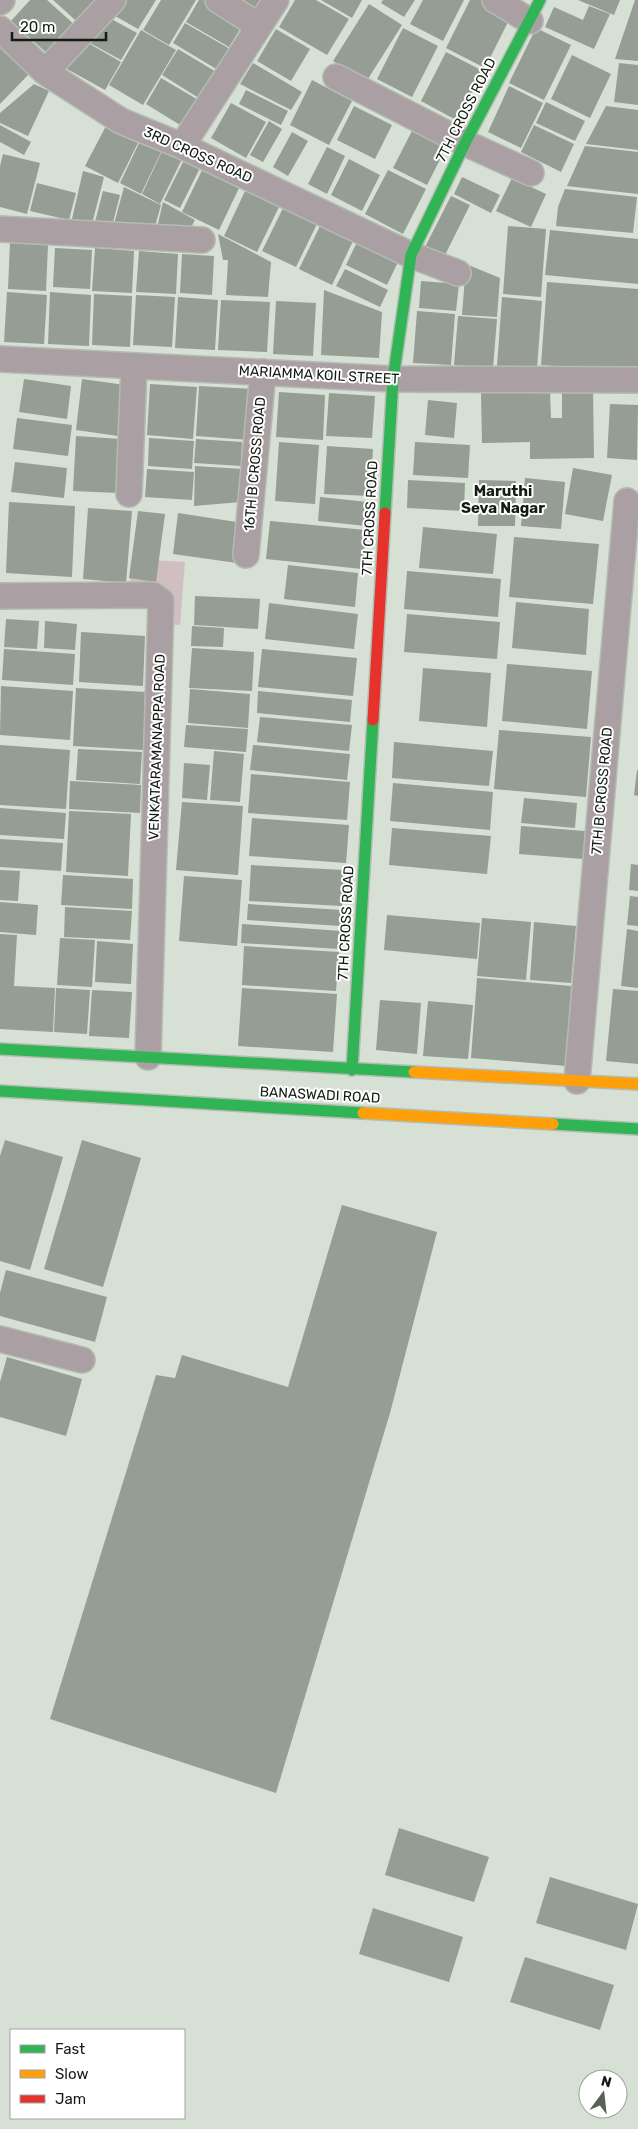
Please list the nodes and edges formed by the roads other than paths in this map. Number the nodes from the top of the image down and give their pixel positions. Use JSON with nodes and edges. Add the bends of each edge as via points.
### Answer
{"nodes":[{"id":1,"x":113,"y":0,"type":"edge"},
{"id":2,"x":218,"y":0,"type":"edge"},
{"id":3,"x":276,"y":0,"type":"edge"},
{"id":4,"x":495,"y":0,"type":"edge"},
{"id":5,"x":535,"y":10,"type":"edge"},
{"id":6,"x":258,"y":26,"type":"junction"},
{"id":7,"x":0,"y":29,"type":"edge"},
{"id":8,"x":45,"y":72,"type":"junction"},
{"id":9,"x":336,"y":77,"type":"dead end"},
{"id":10,"x":465,"y":143,"type":"junction"},
{"id":11,"x":182,"y":146,"type":"junction"},
{"id":12,"x":531,"y":173,"type":"dead end"},
{"id":13,"x":0,"y":228,"type":"edge"},
{"id":14,"x":202,"y":240,"type":"dead end"},
{"id":15,"x":411,"y":255,"type":"junction"},
{"id":16,"x":458,"y":273,"type":"dead end"},
{"id":17,"x":0,"y":359,"type":"edge"},
{"id":18,"x":134,"y":366,"type":"junction"},
{"id":19,"x":264,"y":372,"type":"junction"},
{"id":20,"x":394,"y":379,"type":"junction"},
{"id":21,"x":638,"y":380,"type":"edge"},
{"id":22,"x":129,"y":494,"type":"dead end"},
{"id":23,"x":627,"y":501,"type":"dead end"},
{"id":24,"x":246,"y":555,"type":"dead end"},
{"id":25,"x":0,"y":596,"type":"edge"},
{"id":26,"x":0,"y":1049,"type":"edge"},
{"id":27,"x":148,"y":1057,"type":"junction"},
{"id":28,"x":352,"y":1070,"type":"junction"},
{"id":29,"x":577,"y":1081,"type":"junction"},
{"id":30,"x":638,"y":1084,"type":"edge"},
{"id":31,"x":0,"y":1092,"type":"edge"},
{"id":32,"x":638,"y":1129,"type":"edge"},
{"id":33,"x":0,"y":1339,"type":"edge"},
{"id":34,"x":82,"y":1360,"type":"dead end"}],
"edges":[{"from":1,"to":8,"type":"street"},
{"from":2,"to":6,"type":"street"},
{"from":3,"to":6,"type":"street"},
{"from":4,"to":5,"type":"street"},
{"from":5,"to":10,"type":"main road","name":"7TH CROSS ROAD"},
{"from":6,"to":11,"type":"street"},
{"from":7,"to":8,"type":"street","name":"3RD CROSS ROAD"},
{"from":8,"to":11,"type":"street","name":"3RD CROSS ROAD","via":[[121,121]]},
{"from":9,"to":10,"type":"street"},
{"from":10,"to":12,"type":"street"},
{"from":10,"to":15,"type":"main road","name":"7TH CROSS ROAD"},
{"from":11,"to":15,"type":"street","name":"3RD CROSS ROAD"},
{"from":13,"to":14,"type":"street"},
{"from":15,"to":16,"type":"street","name":"3RD CROSS ROAD"},
{"from":15,"to":20,"type":"main road","name":"7TH CROSS ROAD"},
{"from":17,"to":18,"type":"street","name":"MARIAMMA KOIL STREET"},
{"from":18,"to":19,"type":"street","name":"MARIAMMA KOIL STREET"},
{"from":18,"to":22,"type":"street"},
{"from":19,"to":20,"type":"street","name":"MARIAMMA KOIL STREET"},
{"from":19,"to":24,"type":"street","name":"16TH B CROSS ROAD"},
{"from":20,"to":21,"type":"street","name":"MARIAMMA KOIL STREET"},
{"from":20,"to":28,"type":"main road","name":"7TH CROSS ROAD"},
{"from":23,"to":29,"type":"street","name":"7TH B CROSS ROAD"},
{"from":25,"to":27,"type":"street","name":"VENKATARAMANAPPA ROAD","via":[[153,595],[160,599]]},
{"from":26,"to":27,"type":"main road","name":"BANASWADI ROAD"},
{"from":27,"to":28,"type":"main road","name":"BANASWADI ROAD"},
{"from":28,"to":29,"type":"main road","name":"BANASWADI ROAD"},
{"from":29,"to":30,"type":"main road","name":"BANASWADI ROAD"},
{"from":31,"to":32,"type":"main road","name":"BANASWADI ROAD"},
{"from":33,"to":34,"type":"street"}]}
